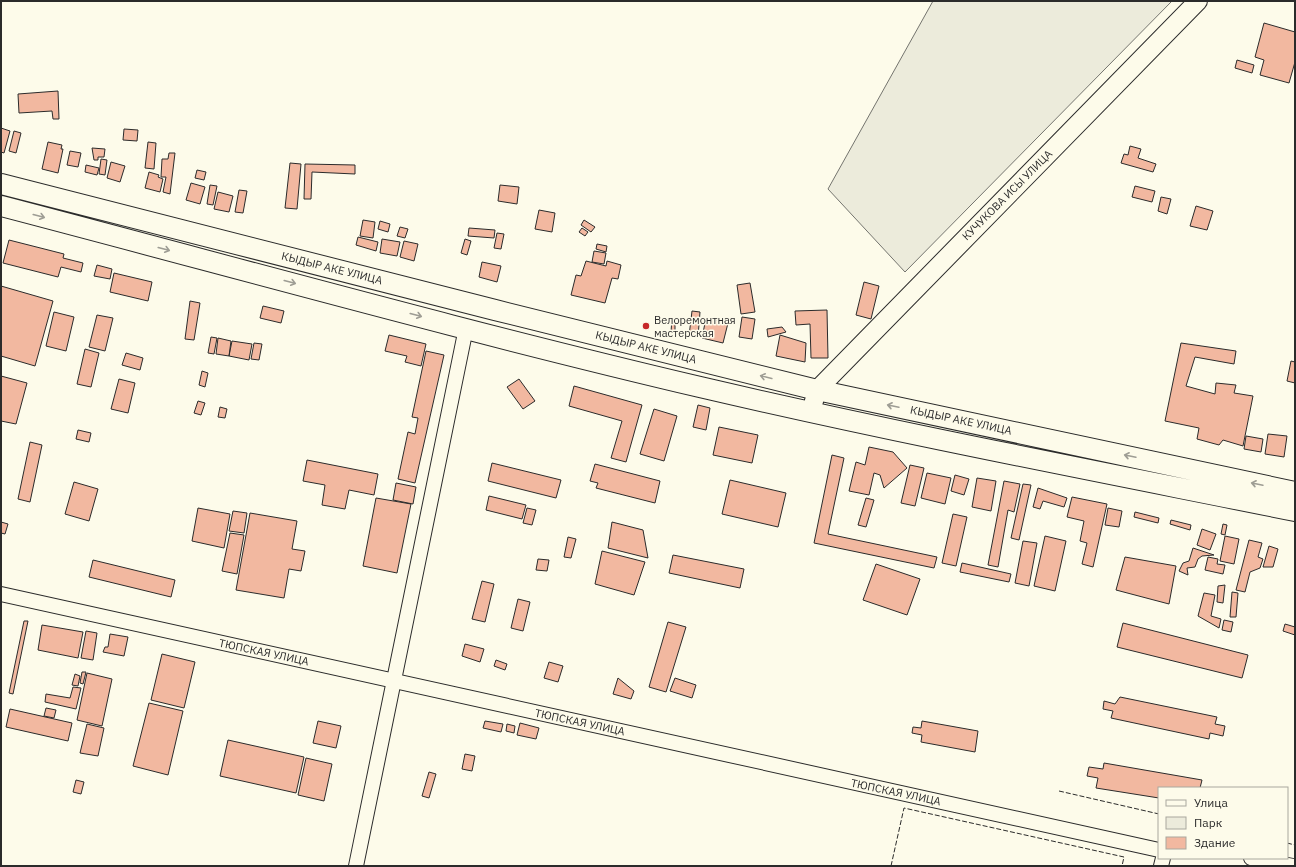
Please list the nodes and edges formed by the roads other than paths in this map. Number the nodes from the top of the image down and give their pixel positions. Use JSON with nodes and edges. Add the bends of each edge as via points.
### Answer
{"nodes":[{"id":1,"x":1198,"y":1,"type":"edge"},
{"id":2,"x":1,"y":184,"type":"edge"},
{"id":3,"x":1,"y":206,"type":"edge"},
{"id":4,"x":466,"y":328,"type":"junction"},
{"id":5,"x":817,"y":390,"type":"junction"},
{"id":6,"x":811,"y":412,"type":"junction"},
{"id":7,"x":1295,"y":492,"type":"edge"},
{"id":8,"x":1295,"y":511,"type":"edge"},
{"id":9,"x":1,"y":594,"type":"edge"},
{"id":10,"x":394,"y":681,"type":"junction"},
{"id":11,"x":1158,"y":850,"type":"edge"},
{"id":12,"x":1256,"y":859,"type":"edge"},
{"id":13,"x":356,"y":866,"type":"edge"},
{"id":14,"x":1293,"y":866,"type":"edge"}],
"edges":[{"from":1,"to":5,"type":"main road","name":"КУЧУКОВА ИСЫ УЛИЦА"},
{"from":5,"to":2,"type":"highway","name":"КЫДЫР АКЕ УЛИЦА","one_way":true},
{"from":3,"to":4,"type":"highway","name":"КЫДЫР АКЕ УЛИЦА","one_way":true},
{"from":4,"to":6,"type":"highway","name":"КЫДЫР АКЕ УЛИЦА"},
{"from":4,"to":10,"type":"street"},
{"from":5,"to":6,"type":"main road"},
{"from":7,"to":5,"type":"highway","name":"КЫДЫР АКЕ УЛИЦА","one_way":true},
{"from":6,"to":8,"type":"highway","name":"КЫДЫР АКЕ УЛИЦА"},
{"from":9,"to":10,"type":"street","name":"ТЮПСКАЯ УЛИЦА"},
{"from":10,"to":11,"type":"street","name":"ТЮПСКАЯ УЛИЦА"},
{"from":10,"to":13,"type":"street"},
{"from":12,"to":14,"type":"street"}]}
